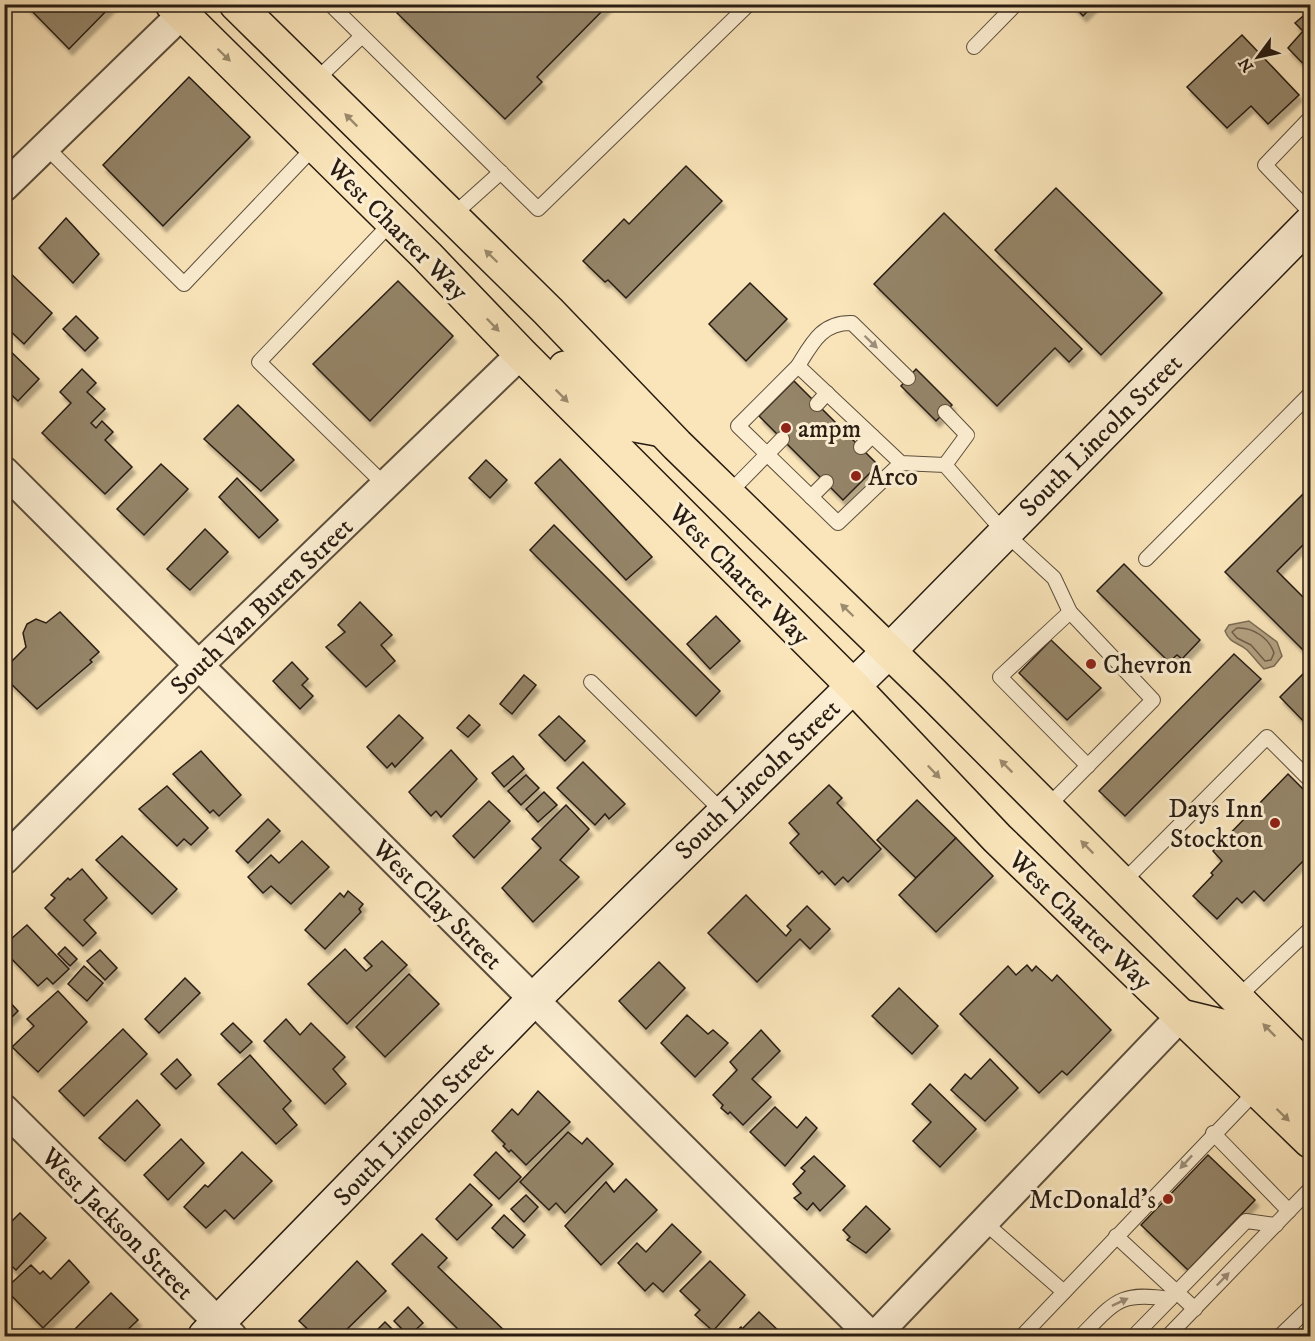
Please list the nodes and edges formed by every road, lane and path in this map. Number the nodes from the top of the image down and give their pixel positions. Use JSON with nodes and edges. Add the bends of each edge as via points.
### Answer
{"nodes":[{"id":1,"x":236,"y":4,"type":"edge"},
{"id":2,"x":330,"y":4,"type":"edge"},
{"id":3,"x":749,"y":4,"type":"edge"},
{"id":4,"x":1016,"y":4,"type":"edge"},
{"id":5,"x":177,"y":10,"type":"edge"},
{"id":6,"x":362,"y":36,"type":"junction"},
{"id":7,"x":974,"y":48,"type":"dead end"},
{"id":8,"x":314,"y":82,"type":"junction"},
{"id":9,"x":1311,"y":118,"type":"edge"},
{"id":10,"x":316,"y":145,"type":"junction"},
{"id":11,"x":46,"y":147,"type":"junction"},
{"id":12,"x":501,"y":172,"type":"junction"},
{"id":13,"x":4,"y":187,"type":"edge"},
{"id":14,"x":1311,"y":212,"type":"edge"},
{"id":15,"x":451,"y":218,"type":"junction"},
{"id":16,"x":392,"y":222,"type":"junction"},
{"id":17,"x":1311,"y":223,"type":"edge"},
{"id":18,"x":521,"y":354,"type":"junction"},
{"id":19,"x":798,"y":366,"type":"junction"},
{"id":20,"x":908,"y":378,"type":"dead end"},
{"id":21,"x":827,"y":393,"type":"junction"},
{"id":22,"x":1311,"y":394,"type":"edge"},
{"id":23,"x":817,"y":404,"type":"dead end"},
{"id":24,"x":945,"y":412,"type":"dead end"},
{"id":25,"x":661,"y":429,"type":"junction"},
{"id":26,"x":872,"y":436,"type":"junction"},
{"id":27,"x":782,"y":439,"type":"dead end"},
{"id":28,"x":861,"y":447,"type":"dead end"},
{"id":29,"x":767,"y":454,"type":"junction"},
{"id":30,"x":901,"y":463,"type":"junction"},
{"id":31,"x":945,"y":465,"type":"junction"},
{"id":32,"x":4,"y":471,"type":"edge"},
{"id":33,"x":826,"y":482,"type":"dead end"},
{"id":34,"x":385,"y":485,"type":"junction"},
{"id":35,"x":728,"y":494,"type":"junction"},
{"id":36,"x":812,"y":497,"type":"junction"},
{"id":37,"x":1004,"y":532,"type":"junction"},
{"id":38,"x":1146,"y":559,"type":"dead end"},
{"id":39,"x":1070,"y":612,"type":"junction"},
{"id":40,"x":889,"y":651,"type":"junction"},
{"id":41,"x":199,"y":665,"type":"junction"},
{"id":42,"x":591,"y":682,"type":"dead end"},
{"id":43,"x":852,"y":687,"type":"junction"},
{"id":44,"x":1088,"y":766,"type":"junction"},
{"id":45,"x":1311,"y":780,"type":"edge"},
{"id":46,"x":1047,"y":807,"type":"junction"},
{"id":47,"x":723,"y":812,"type":"junction"},
{"id":48,"x":4,"y":860,"type":"edge"},
{"id":49,"x":1122,"y":883,"type":"junction"},
{"id":50,"x":1311,"y":929,"type":"edge"},
{"id":51,"x":1237,"y":998,"type":"junction"},
{"id":52,"x":533,"y":1000,"type":"junction"},
{"id":53,"x":1181,"y":1016,"type":"junction"},
{"id":54,"x":1311,"y":1072,"type":"edge"},
{"id":55,"x":1257,"y":1090,"type":"junction"},
{"id":56,"x":1311,"y":1108,"type":"edge"},
{"id":57,"x":4,"y":1109,"type":"edge"},
{"id":58,"x":1213,"y":1133,"type":"junction"},
{"id":59,"x":1311,"y":1142,"type":"edge"},
{"id":60,"x":1311,"y":1189,"type":"edge"},
{"id":61,"x":1289,"y":1211,"type":"junction"},
{"id":62,"x":984,"y":1222,"type":"junction"},
{"id":63,"x":1276,"y":1225,"type":"junction"},
{"id":64,"x":1116,"y":1236,"type":"junction"},
{"id":65,"x":1064,"y":1292,"type":"junction"},
{"id":66,"x":1174,"y":1295,"type":"junction"},
{"id":67,"x":1311,"y":1307,"type":"edge"},
{"id":68,"x":1195,"y":1309,"type":"junction"},
{"id":69,"x":218,"y":1332,"type":"edge"},
{"id":70,"x":873,"y":1336,"type":"edge"},
{"id":71,"x":1022,"y":1336,"type":"edge"},
{"id":72,"x":1081,"y":1336,"type":"edge"},
{"id":73,"x":1134,"y":1336,"type":"edge"},
{"id":74,"x":1168,"y":1336,"type":"edge"},
{"id":75,"x":1280,"y":1336,"type":"edge"}],
"edges":[{"from":1,"to":8,"type":"main road","name":"West Charter Way"},
{"from":2,"to":6,"type":"lane"},
{"from":3,"to":12,"type":"lane","via":[[538,209]]},
{"from":4,"to":7,"type":"lane"},
{"from":5,"to":8,"type":"main road","via":[[202,5],[292,89]]},
{"from":5,"to":10,"type":"main road","name":"West Charter Way","one_way":true},
{"from":5,"to":11,"type":"street"},
{"from":6,"to":8,"type":"lane"},
{"from":6,"to":12,"type":"lane"},
{"from":15,"to":8,"type":"main road","name":"West Charter Way","one_way":true},
{"from":9,"to":14,"type":"lane","via":[[1265,165]]},
{"from":10,"to":11,"type":"lane","via":[[184,284]]},
{"from":10,"to":16,"type":"main road","name":"West Charter Way"},
{"from":11,"to":13,"type":"street"},
{"from":12,"to":15,"type":"lane"},
{"from":25,"to":15,"type":"main road","name":"West Charter Way","one_way":true,"via":[[548,311]]},
{"from":16,"to":18,"type":"main road","name":"West Charter Way","one_way":true},
{"from":16,"to":34,"type":"lane","via":[[258,362]]},
{"from":17,"to":37,"type":"street","name":"South Lincoln Street"},
{"from":18,"to":25,"type":"main road","via":[[550,354],[624,423]]},
{"from":18,"to":34,"type":"street","name":"South Van Buren Street"},
{"from":18,"to":43,"type":"main road","name":"West Charter Way","one_way":true},
{"from":19,"to":20,"type":"lane","one_way":true,"via":[[816,337],[837,323],[852,323]]},
{"from":19,"to":21,"type":"lane"},
{"from":19,"to":29,"type":"lane","via":[[738,426]]},
{"from":21,"to":23,"type":"lane"},
{"from":21,"to":26,"type":"lane"},
{"from":22,"to":38,"type":"lane"},
{"from":24,"to":31,"type":"lane","via":[[967,435]]},
{"from":25,"to":35,"type":"main road","name":"West Charter Way"},
{"from":26,"to":28,"type":"lane"},
{"from":26,"to":30,"type":"lane"},
{"from":27,"to":29,"type":"lane"},
{"from":29,"to":35,"type":"lane"},
{"from":29,"to":36,"type":"lane"},
{"from":30,"to":31,"type":"lane"},
{"from":30,"to":36,"type":"lane","via":[[838,523]]},
{"from":31,"to":37,"type":"lane"},
{"from":32,"to":41,"type":"street","name":"West Clay Street"},
{"from":33,"to":36,"type":"lane"},
{"from":34,"to":41,"type":"street","name":"South Van Buren Street"},
{"from":40,"to":35,"type":"main road","name":"West Charter Way","one_way":true},
{"from":37,"to":39,"type":"lane","via":[[1054,578]]},
{"from":37,"to":40,"type":"street","name":"South Lincoln Street"},
{"from":39,"to":44,"type":"lane","via":[[1153,700]]},
{"from":39,"to":44,"type":"lane","via":[[1000,677]]},
{"from":40,"to":43,"type":"street","name":"South Lincoln Street"},
{"from":46,"to":40,"type":"main road","name":"West Charter Way","one_way":true},
{"from":41,"to":48,"type":"street","name":"South Van Buren Street"},
{"from":41,"to":52,"type":"street","name":"West Clay Street"},
{"from":42,"to":47,"type":"lane"},
{"from":43,"to":47,"type":"street","name":"South Lincoln Street"},
{"from":43,"to":53,"type":"main road","name":"West Charter Way","one_way":true,"via":[[997,838]]},
{"from":44,"to":46,"type":"lane"},
{"from":45,"to":49,"type":"lane","via":[[1267,737]]},
{"from":49,"to":46,"type":"main road","name":"West Charter Way","one_way":true},
{"from":47,"to":52,"type":"street","name":"South Lincoln Street"},
{"from":49,"to":51,"type":"main road","name":"West Charter Way"},
{"from":50,"to":51,"type":"lane"},
{"from":54,"to":51,"type":"main road","name":"West Charter Way","one_way":true},
{"from":52,"to":69,"type":"street","name":"South Lincoln Street"},
{"from":52,"to":70,"type":"street","name":"West Clay Street"},
{"from":53,"to":55,"type":"main road","name":"West Charter Way"},
{"from":53,"to":56,"type":"main road","via":[[1230,1028]]},
{"from":53,"to":62,"type":"street"},
{"from":55,"to":58,"type":"lane"},
{"from":55,"to":59,"type":"main road","name":"West Charter Way","one_way":true},
{"from":57,"to":69,"type":"street","name":"West Jackson Street"},
{"from":58,"to":61,"type":"lane"},
{"from":58,"to":64,"type":"lane","one_way":true},
{"from":60,"to":61,"type":"lane"},
{"from":61,"to":63,"type":"lane"},
{"from":62,"to":65,"type":"lane"},
{"from":62,"to":70,"type":"street"},
{"from":63,"to":66,"type":"lane","via":[[1246,1221]]},
{"from":68,"to":63,"type":"lane","one_way":true},
{"from":64,"to":65,"type":"lane"},
{"from":64,"to":66,"type":"lane"},
{"from":65,"to":71,"type":"lane"},
{"from":66,"to":68,"type":"lane"},
{"from":72,"to":66,"type":"lane","one_way":true,"via":[[1116,1301],[1142,1294]]},
{"from":66,"to":73,"type":"lane"},
{"from":67,"to":75,"type":"lane"},
{"from":68,"to":74,"type":"lane"}]}
